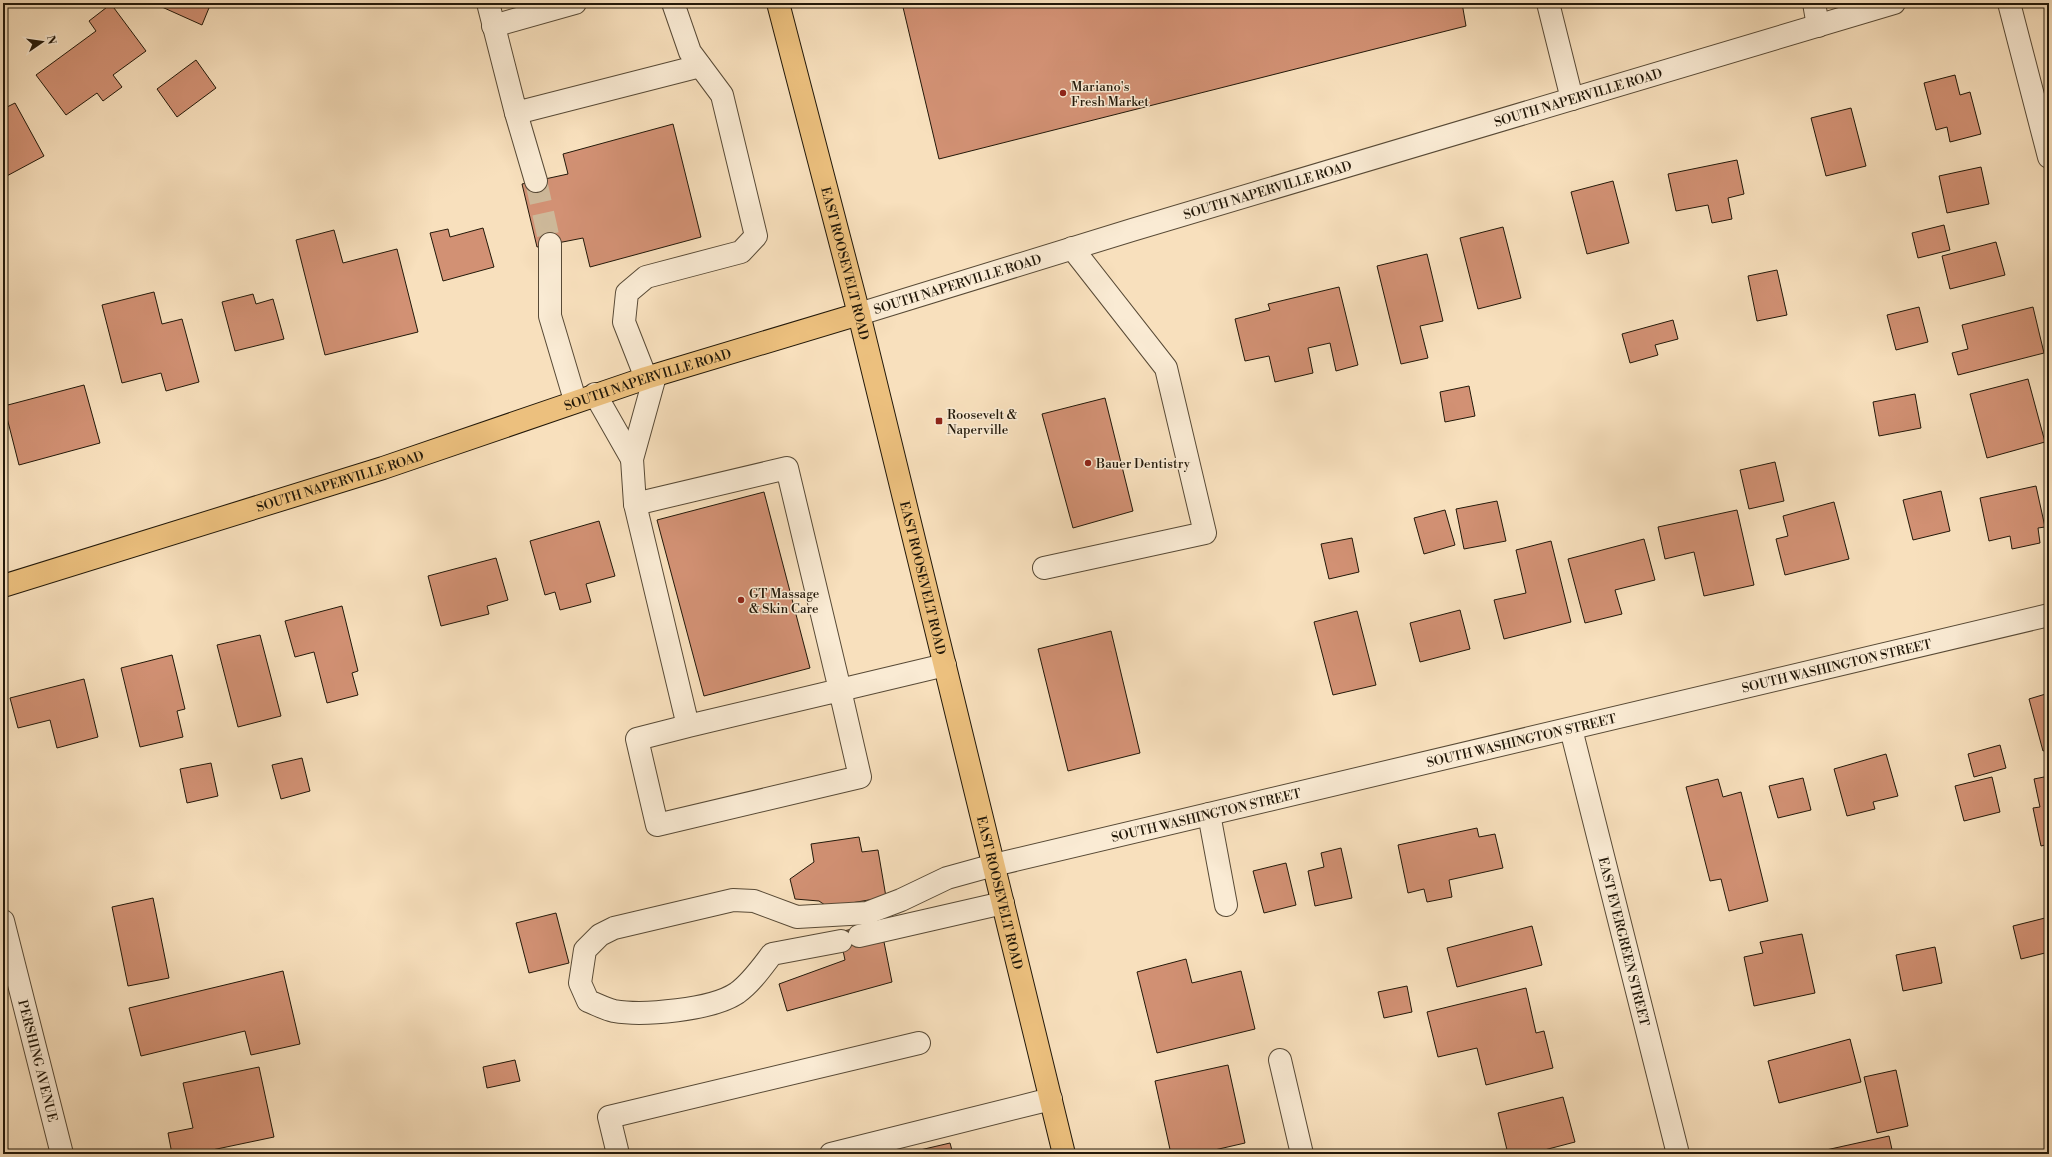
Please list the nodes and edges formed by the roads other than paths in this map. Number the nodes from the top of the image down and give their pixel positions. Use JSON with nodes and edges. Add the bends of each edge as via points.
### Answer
{"nodes":[{"id":1,"x":488,"y":3,"type":"edge"},
{"id":2,"x":575,"y":3,"type":"edge"},
{"id":3,"x":673,"y":3,"type":"edge"},
{"id":4,"x":778,"y":3,"type":"edge"},
{"id":5,"x":1548,"y":3,"type":"edge"},
{"id":6,"x":1814,"y":3,"type":"edge"},
{"id":7,"x":1894,"y":3,"type":"edge"},
{"id":8,"x":2009,"y":3,"type":"edge"},
{"id":9,"x":493,"y":26,"type":"junction"},
{"id":10,"x":1818,"y":26,"type":"junction"},
{"id":11,"x":700,"y":66,"type":"junction"},
{"id":12,"x":1572,"y":99,"type":"junction"},
{"id":13,"x":516,"y":113,"type":"junction"},
{"id":14,"x":2049,"y":157,"type":"edge"},
{"id":15,"x":536,"y":181,"type":"tunnel mouth"},
{"id":16,"x":550,"y":244,"type":"tunnel mouth"},
{"id":17,"x":1072,"y":248,"type":"junction"},
{"id":18,"x":859,"y":314,"type":"junction"},
{"id":19,"x":650,"y":377,"type":"junction"},
{"id":20,"x":585,"y":397,"type":"junction"},
{"id":21,"x":632,"y":459,"type":"junction"},
{"id":22,"x":635,"y":504,"type":"junction"},
{"id":23,"x":1044,"y":568,"type":"dead end"},
{"id":24,"x":3,"y":586,"type":"edge"},
{"id":25,"x":2049,"y":615,"type":"edge"},
{"id":26,"x":945,"y":665,"type":"junction"},
{"id":27,"x":840,"y":690,"type":"junction"},
{"id":28,"x":688,"y":726,"type":"junction"},
{"id":29,"x":1571,"y":728,"type":"junction"},
{"id":30,"x":1209,"y":814,"type":"junction"},
{"id":31,"x":994,"y":865,"type":"junction"},
{"id":32,"x":1003,"y":903,"type":"junction"},
{"id":33,"x":1226,"y":905,"type":"dead end"},
{"id":34,"x":3,"y":921,"type":"edge"},
{"id":35,"x":920,"y":1043,"type":"dead end"},
{"id":36,"x":1280,"y":1060,"type":"dead end"},
{"id":37,"x":1051,"y":1099,"type":"junction"},
{"id":38,"x":62,"y":1154,"type":"edge"},
{"id":39,"x":618,"y":1154,"type":"edge"},
{"id":40,"x":831,"y":1154,"type":"edge"},
{"id":41,"x":1064,"y":1154,"type":"edge"},
{"id":42,"x":1302,"y":1154,"type":"edge"},
{"id":43,"x":1678,"y":1154,"type":"edge"}],
"edges":[{"from":1,"to":9,"type":"street"},
{"from":2,"to":9,"type":"street"},
{"from":3,"to":11,"type":"street","via":[[690,52]]},
{"from":4,"to":18,"type":"main road","name":"EAST ROOSEVELT ROAD"},
{"from":5,"to":12,"type":"street"},
{"from":6,"to":10,"type":"street"},
{"from":7,"to":10,"type":"street","name":"SOUTH NAPERVILLE ROAD"},
{"from":8,"to":14,"type":"street"},
{"from":9,"to":13,"type":"street"},
{"from":10,"to":12,"type":"street","name":"SOUTH NAPERVILLE ROAD"},
{"from":11,"to":13,"type":"street"},
{"from":11,"to":19,"type":"street","via":[[722,94],[756,236],[741,252],[646,277],[627,293],[624,322]]},
{"from":12,"to":17,"type":"street","name":"SOUTH NAPERVILLE ROAD"},
{"from":13,"to":15,"type":"street"},
{"from":16,"to":20,"type":"street","via":[[550,316]]},
{"from":17,"to":18,"type":"street","name":"SOUTH NAPERVILLE ROAD"},
{"from":17,"to":23,"type":"street","via":[[1166,368],[1205,533]]},
{"from":18,"to":19,"type":"main road","name":"SOUTH NAPERVILLE ROAD"},
{"from":18,"to":26,"type":"main road","name":"EAST ROOSEVELT ROAD"},
{"from":19,"to":20,"type":"main road","name":"SOUTH NAPERVILLE ROAD"},
{"from":19,"to":21,"type":"street"},
{"from":20,"to":21,"type":"street"},
{"from":20,"to":24,"type":"main road","name":"SOUTH NAPERVILLE ROAD","via":[[383,468]]},
{"from":21,"to":22,"type":"street"},
{"from":22,"to":27,"type":"street","via":[[787,468]]},
{"from":22,"to":28,"type":"street"},
{"from":25,"to":29,"type":"street","name":"SOUTH WASHINGTON STREET"},
{"from":26,"to":27,"type":"street"},
{"from":26,"to":31,"type":"main road","name":"EAST ROOSEVELT ROAD"},
{"from":27,"to":28,"type":"street"},
{"from":27,"to":28,"type":"street","via":[[860,777],[657,825],[637,739]]},
{"from":29,"to":30,"type":"street","name":"SOUTH WASHINGTON STREET"},
{"from":29,"to":43,"type":"street","name":"EAST EVERGREEN STREET"},
{"from":30,"to":31,"type":"street","name":"SOUTH WASHINGTON STREET"},
{"from":30,"to":33,"type":"street"},
{"from":31,"to":32,"type":"main road","name":"EAST ROOSEVELT ROAD"},
{"from":31,"to":32,"type":"street","name":"SOUTH WASHINGTON STREET","via":[[947,878],[867,913],[797,917],[754,901],[733,900],[614,928],[600,935],[585,950],[580,983],[588,1001],[613,1011],[678,1011],[709,1004],[736,993],[772,954]]},
{"from":32,"to":37,"type":"main road","name":"EAST ROOSEVELT ROAD"},
{"from":34,"to":38,"type":"street","name":"PERSHING AVENUE"},
{"from":35,"to":39,"type":"street","via":[[609,1117]]},
{"from":36,"to":42,"type":"street"},
{"from":37,"to":40,"type":"street"},
{"from":37,"to":41,"type":"main road","name":"EAST ROOSEVELT ROAD"}]}
